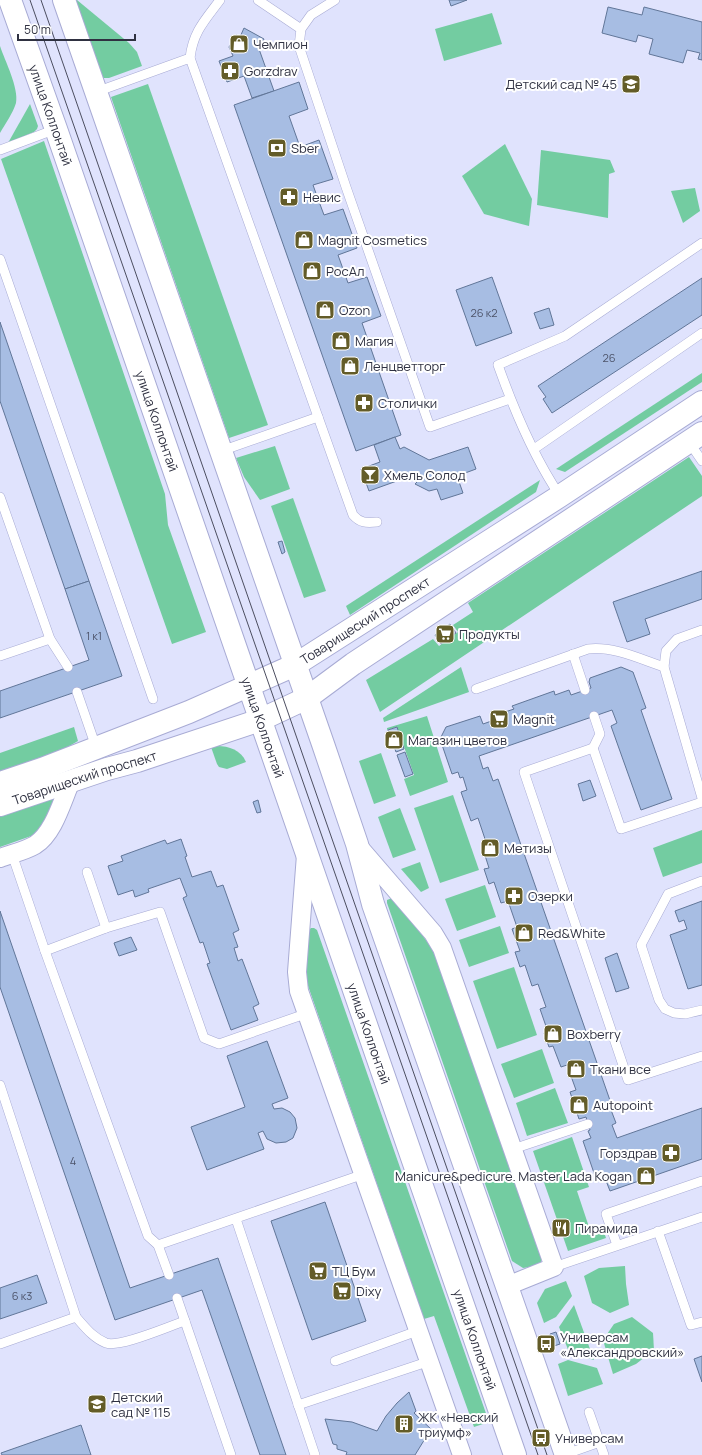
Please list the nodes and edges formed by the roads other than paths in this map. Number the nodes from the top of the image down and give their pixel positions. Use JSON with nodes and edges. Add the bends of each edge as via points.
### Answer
{"nodes":[{"id":1,"x":10,"y":0,"type":"edge"},
{"id":2,"x":64,"y":0,"type":"edge"},
{"id":3,"x":220,"y":0,"type":"edge"},
{"id":4,"x":258,"y":0,"type":"edge"},
{"id":5,"x":335,"y":0,"type":"edge"},
{"id":6,"x":301,"y":29,"type":"junction"},
{"id":7,"x":190,"y":58,"type":"junction"},
{"id":8,"x":96,"y":92,"type":"junction"},
{"id":9,"x":56,"y":129,"type":"junction"},
{"id":10,"x":0,"y":150,"type":"edge"},
{"id":11,"x":702,"y":243,"type":"edge"},
{"id":12,"x":0,"y":259,"type":"edge"},
{"id":13,"x":702,"y":333,"type":"edge"},
{"id":14,"x":510,"y":399,"type":"junction"},
{"id":15,"x":702,"y":402,"type":"edge"},
{"id":16,"x":318,"y":417,"type":"junction"},
{"id":17,"x":695,"y":438,"type":"edge"},
{"id":18,"x":534,"y":450,"type":"junction"},
{"id":19,"x":221,"y":452,"type":"junction"},
{"id":20,"x":702,"y":461,"type":"edge"},
{"id":21,"x":560,"y":496,"type":"junction"},
{"id":22,"x":0,"y":498,"type":"edge"},
{"id":23,"x":377,"y":522,"type":"dead end"},
{"id":24,"x":702,"y":630,"type":"edge"},
{"id":25,"x":50,"y":638,"type":"junction"},
{"id":26,"x":573,"y":654,"type":"junction"},
{"id":27,"x":0,"y":656,"type":"edge"},
{"id":28,"x":295,"y":665,"type":"junction"},
{"id":29,"x":68,"y":667,"type":"dead end"},
{"id":30,"x":664,"y":667,"type":"junction"},
{"id":31,"x":248,"y":686,"type":"junction"},
{"id":32,"x":476,"y":689,"type":"dead end"},
{"id":33,"x":585,"y":690,"type":"dead end"},
{"id":34,"x":77,"y":692,"type":"dead end"},
{"id":35,"x":307,"y":698,"type":"junction"},
{"id":36,"x":153,"y":699,"type":"dead end"},
{"id":37,"x":594,"y":716,"type":"dead end"},
{"id":38,"x":260,"y":720,"type":"junction"},
{"id":39,"x":96,"y":747,"type":"junction"},
{"id":40,"x":593,"y":748,"type":"junction"},
{"id":41,"x":71,"y":781,"type":"junction"},
{"id":42,"x":0,"y":783,"type":"edge"},
{"id":43,"x":702,"y":798,"type":"edge"},
{"id":44,"x":702,"y":802,"type":"edge"},
{"id":45,"x":0,"y":805,"type":"edge"},
{"id":46,"x":356,"y":844,"type":"junction"},
{"id":47,"x":306,"y":854,"type":"junction"},
{"id":48,"x":6,"y":856,"type":"edge"},
{"id":49,"x":86,"y":872,"type":"dead end"},
{"id":50,"x":702,"y":881,"type":"edge"},
{"id":51,"x":106,"y":928,"type":"junction"},
{"id":52,"x":45,"y":951,"type":"junction"},
{"id":53,"x":702,"y":1010,"type":"edge"},
{"id":54,"x":308,"y":1013,"type":"junction"},
{"id":55,"x":702,"y":1056,"type":"edge"},
{"id":56,"x":0,"y":1086,"type":"edge"},
{"id":57,"x":588,"y":1124,"type":"dead end"},
{"id":58,"x":513,"y":1149,"type":"junction"},
{"id":59,"x":364,"y":1174,"type":"junction"},
{"id":60,"x":702,"y":1181,"type":"edge"},
{"id":61,"x":702,"y":1217,"type":"edge"},
{"id":62,"x":236,"y":1219,"type":"junction"},
{"id":63,"x":658,"y":1231,"type":"junction"},
{"id":64,"x":158,"y":1245,"type":"junction"},
{"id":65,"x":617,"y":1245,"type":"junction"},
{"id":66,"x":554,"y":1267,"type":"junction"},
{"id":67,"x":170,"y":1275,"type":"dead end"},
{"id":68,"x":507,"y":1286,"type":"junction"},
{"id":69,"x":178,"y":1298,"type":"dead end"},
{"id":70,"x":76,"y":1317,"type":"junction"},
{"id":71,"x":185,"y":1321,"type":"junction"},
{"id":72,"x":702,"y":1322,"type":"edge"},
{"id":73,"x":420,"y":1330,"type":"junction"},
{"id":74,"x":0,"y":1344,"type":"edge"},
{"id":75,"x":335,"y":1361,"type":"dead end"},
{"id":76,"x":430,"y":1361,"type":"junction"},
{"id":77,"x":298,"y":1405,"type":"junction"},
{"id":78,"x":589,"y":1412,"type":"dead end"},
{"id":79,"x":600,"y":1442,"type":"junction"},
{"id":80,"x":566,"y":1454,"type":"edge"},
{"id":81,"x":231,"y":1455,"type":"edge"},
{"id":82,"x":315,"y":1455,"type":"edge"},
{"id":83,"x":462,"y":1455,"type":"edge"},
{"id":84,"x":515,"y":1455,"type":"edge"},
{"id":85,"x":604,"y":1455,"type":"edge"}],
"edges":[{"from":1,"to":9,"type":"main road","name":"улица Коллонтай"},
{"from":2,"to":8,"type":"main road"},
{"from":3,"to":7,"type":"lane","via":[[197,31]]},
{"from":4,"to":6,"type":"lane"},
{"from":5,"to":6,"type":"lane","via":[[311,15]]},
{"from":6,"to":14,"type":"lane","via":[[299,46],[430,427]]},
{"from":7,"to":8,"type":"lane"},
{"from":7,"to":16,"type":"lane"},
{"from":8,"to":19,"type":"main road"},
{"from":9,"to":10,"type":"lane"},
{"from":9,"to":31,"type":"main road","name":"улица Коллонтай"},
{"from":11,"to":14,"type":"lane","via":[[565,336],[498,365]]},
{"from":12,"to":36,"type":"lane"},
{"from":13,"to":18,"type":"lane"},
{"from":14,"to":18,"type":"lane"},
{"from":15,"to":21,"type":"main road","name":"Товарищеский проспект"},
{"from":16,"to":19,"type":"lane"},
{"from":16,"to":23,"type":"lane","via":[[353,515],[358,521]]},
{"from":17,"to":20,"type":"lane"},
{"from":17,"to":35,"type":"main road","name":"Товарищеский проспект","via":[[353,664]]},
{"from":18,"to":21,"type":"lane","via":[[544,473]]},
{"from":19,"to":28,"type":"main road"},
{"from":21,"to":28,"type":"main road","name":"Товарищеский проспект"},
{"from":22,"to":25,"type":"lane"},
{"from":24,"to":30,"type":"lane","via":[[676,639],[666,651]]},
{"from":25,"to":27,"type":"lane"},
{"from":25,"to":29,"type":"lane"},
{"from":26,"to":30,"type":"lane","via":[[588,649],[609,649]]},
{"from":26,"to":32,"type":"lane"},
{"from":26,"to":33,"type":"lane"},
{"from":28,"to":31,"type":"main road","name":"Товарищеский проспект"},
{"from":28,"to":35,"type":"main road"},
{"from":30,"to":43,"type":"lane"},
{"from":31,"to":38,"type":"main road","name":"улица Коллонтай"},
{"from":31,"to":39,"type":"main road","name":"Товарищеский проспект","via":[[189,712]]},
{"from":34,"to":39,"type":"lane"},
{"from":35,"to":38,"type":"main road","name":"Товарищеский проспект"},
{"from":35,"to":46,"type":"main road"},
{"from":37,"to":40,"type":"lane","via":[[600,734]]},
{"from":38,"to":41,"type":"main road","name":"Товарищеский проспект","via":[[137,762]]},
{"from":38,"to":47,"type":"main road","name":"улица Коллонтай"},
{"from":39,"to":42,"type":"main road","name":"Товарищеский проспект"},
{"from":40,"to":44,"type":"lane","via":[[621,829]]},
{"from":40,"to":55,"type":"lane","via":[[524,772],[628,1080]]},
{"from":41,"to":45,"type":"main road","name":"Товарищеский проспект"},
{"from":41,"to":48,"type":"street","via":[[46,835],[34,845]]},
{"from":46,"to":58,"type":"street","via":[[440,944]]},
{"from":46,"to":68,"type":"main road","via":[[373,904]]},
{"from":47,"to":54,"type":"street","via":[[298,981],[299,991]]},
{"from":47,"to":84,"type":"main road","name":"улица Коллонтай"},
{"from":48,"to":52,"type":"lane"},
{"from":49,"to":51,"type":"lane"},
{"from":50,"to":53,"type":"lane","via":[[668,894],[641,945],[659,1000],[666,1009],[685,1014]]},
{"from":51,"to":52,"type":"lane"},
{"from":51,"to":54,"type":"lane","via":[[160,912],[204,1038],[219,1044]]},
{"from":52,"to":64,"type":"lane","via":[[148,1236]]},
{"from":54,"to":59,"type":"street"},
{"from":56,"to":70,"type":"lane"},
{"from":57,"to":58,"type":"lane"},
{"from":58,"to":66,"type":"street"},
{"from":59,"to":62,"type":"lane"},
{"from":59,"to":73,"type":"street"},
{"from":60,"to":65,"type":"lane","via":[[606,1214]]},
{"from":61,"to":63,"type":"lane"},
{"from":62,"to":64,"type":"lane"},
{"from":62,"to":77,"type":"lane"},
{"from":63,"to":65,"type":"lane"},
{"from":63,"to":72,"type":"lane","via":[[691,1325]]},
{"from":64,"to":67,"type":"lane"},
{"from":65,"to":66,"type":"lane"},
{"from":66,"to":68,"type":"street"},
{"from":68,"to":80,"type":"main road"},
{"from":69,"to":71,"type":"lane"},
{"from":70,"to":71,"type":"lane","via":[[91,1335],[107,1344],[125,1342]]},
{"from":70,"to":74,"type":"lane"},
{"from":71,"to":81,"type":"lane"},
{"from":73,"to":75,"type":"lane"},
{"from":73,"to":76,"type":"street"},
{"from":76,"to":77,"type":"lane"},
{"from":76,"to":83,"type":"street"},
{"from":77,"to":82,"type":"lane"},
{"from":78,"to":79,"type":"lane"},
{"from":79,"to":80,"type":"lane"},
{"from":79,"to":85,"type":"lane"}]}
